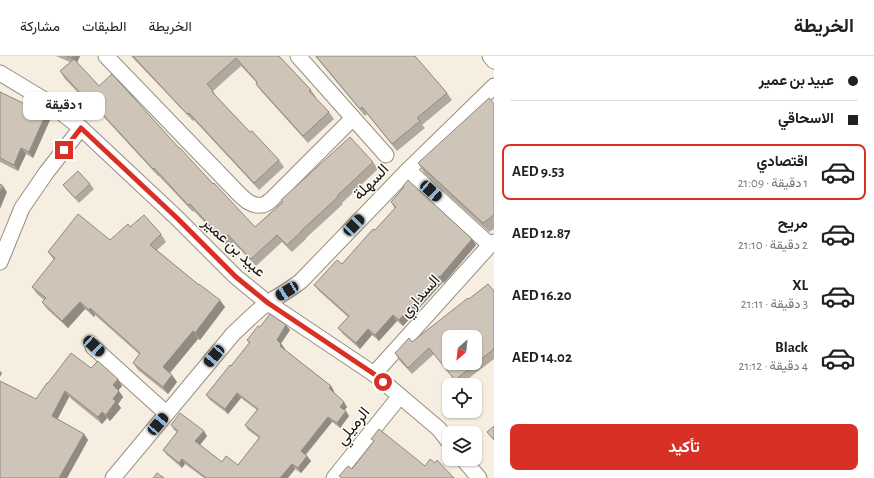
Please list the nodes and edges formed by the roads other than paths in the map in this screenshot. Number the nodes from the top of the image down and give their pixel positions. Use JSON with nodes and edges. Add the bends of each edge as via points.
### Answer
{"nodes":[{"id":1,"x":106,"y":56,"type":"edge"},
{"id":2,"x":298,"y":56,"type":"edge"},
{"id":3,"x":490,"y":56,"type":"edge"},
{"id":4,"x":494,"y":61,"type":"edge"},
{"id":5,"x":0,"y":73,"type":"edge"},
{"id":6,"x":494,"y":86,"type":"edge"},
{"id":7,"x":353,"y":118,"type":"junction"},
{"id":8,"x":81,"y":128,"type":"junction"},
{"id":9,"x":386,"y":155,"type":"dead end"},
{"id":10,"x":408,"y":170,"type":"junction"},
{"id":11,"x":491,"y":250,"type":"edge"},
{"id":12,"x":0,"y":262,"type":"edge"},
{"id":13,"x":268,"y":303,"type":"junction"},
{"id":14,"x":94,"y":346,"type":"dead end"},
{"id":15,"x":374,"y":374,"type":"junction"},
{"id":16,"x":400,"y":396,"type":"junction"},
{"id":17,"x":166,"y":413,"type":"junction"},
{"id":18,"x":442,"y":434,"type":"edge"},
{"id":19,"x":469,"y":466,"type":"edge"},
{"id":20,"x":113,"y":478,"type":"edge"},
{"id":21,"x":334,"y":478,"type":"edge"},
{"id":22,"x":479,"y":478,"type":"edge"}],
"edges":[{"from":1,"to":7,"type":"street","via":[[238,193],[255,205],[262,205],[271,200]]},
{"from":2,"to":7,"type":"street"},
{"from":3,"to":4,"type":"street"},
{"from":5,"to":8,"type":"street","name":"عبيد بن عمير","via":[[48,102]]},
{"from":6,"to":10,"type":"street","name":"السهلة"},
{"from":7,"to":9,"type":"street"},
{"from":8,"to":12,"type":"street","via":[[22,208]]},
{"from":8,"to":13,"type":"street","name":"عبيد بن عمير","via":[[236,277]]},
{"from":10,"to":11,"type":"street"},
{"from":10,"to":13,"type":"street","name":"السهلة","via":[[301,281]]},
{"from":11,"to":15,"type":"street","name":"السداري"},
{"from":13,"to":15,"type":"street","name":"عبيد بن عمير"},
{"from":13,"to":17,"type":"street","name":"السهلة","via":[[233,334]]},
{"from":14,"to":17,"type":"street"},
{"from":15,"to":16,"type":"street","name":"عبيد بن عمير"},
{"from":16,"to":18,"type":"street","name":"عبيد بن عمير"},
{"from":16,"to":21,"type":"street","name":"الرميلي"},
{"from":17,"to":20,"type":"street","name":"السهلة"},
{"from":19,"to":22,"type":"street"}]}
